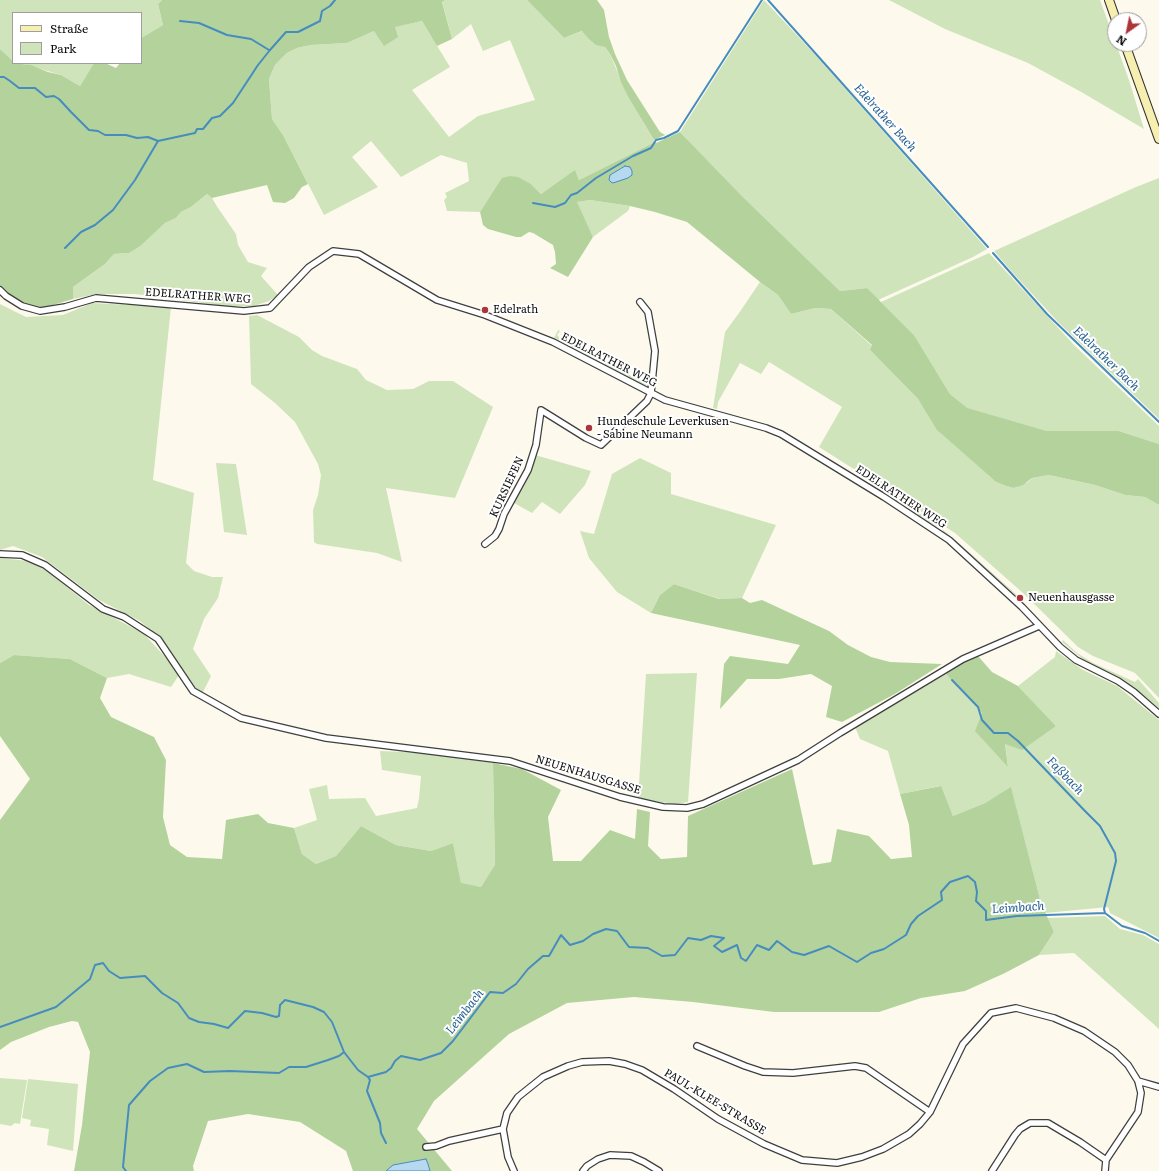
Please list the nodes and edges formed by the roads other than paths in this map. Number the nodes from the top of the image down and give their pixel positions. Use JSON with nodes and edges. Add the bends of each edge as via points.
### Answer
{"nodes":[{"id":1,"x":1109,"y":0,"type":"edge"},
{"id":2,"x":1113,"y":12,"type":"edge"},
{"id":3,"x":1128,"y":52,"type":"edge"},
{"id":4,"x":1159,"y":139,"type":"edge"},
{"id":5,"x":0,"y":290,"type":"edge"},
{"id":6,"x":640,"y":302,"type":"dead end"},
{"id":7,"x":651,"y":393,"type":"junction"},
{"id":8,"x":485,"y":544,"type":"dead end"},
{"id":9,"x":0,"y":554,"type":"edge"},
{"id":10,"x":1039,"y":626,"type":"junction"},
{"id":11,"x":1159,"y":714,"type":"edge"},
{"id":12,"x":697,"y":1046,"type":"dead end"},
{"id":13,"x":1138,"y":1081,"type":"junction"},
{"id":14,"x":1159,"y":1087,"type":"edge"},
{"id":15,"x":930,"y":1112,"type":"junction"},
{"id":16,"x":503,"y":1129,"type":"junction"},
{"id":17,"x":426,"y":1147,"type":"dead end"},
{"id":18,"x":1106,"y":1160,"type":"junction"},
{"id":19,"x":514,"y":1171,"type":"edge"},
{"id":20,"x":583,"y":1171,"type":"edge"},
{"id":21,"x":659,"y":1171,"type":"edge"},
{"id":22,"x":992,"y":1171,"type":"edge"},
{"id":23,"x":1105,"y":1171,"type":"edge"}],
"edges":[{"from":1,"to":2,"type":"main road"},
{"from":3,"to":4,"type":"main road"},
{"from":5,"to":7,"type":"street","name":"EDELRATHER WEG","via":[[22,306],[40,311],[96,298],[244,311],[270,308],[310,267],[333,251],[359,254],[437,300],[485,315],[553,342]]},
{"from":6,"to":7,"type":"street","via":[[648,312],[656,351]]},
{"from":7,"to":8,"type":"street","name":"KURSIEFEN","via":[[647,401],[601,445],[541,410],[536,445],[528,470],[504,514],[499,529]]},
{"from":7,"to":10,"type":"street","name":"EDELRATHER WEG","via":[[665,400],[780,434],[949,540]]},
{"from":9,"to":10,"type":"street","name":"NEUENHAUSGASSE","via":[[22,555],[45,565],[103,609],[124,617],[158,639],[193,691],[241,718],[326,738],[510,761],[620,797],[687,808],[703,804],[798,760],[963,659]]},
{"from":10,"to":11,"type":"street","name":"EDELRATHER WEG","via":[[1076,660],[1118,681]]},
{"from":12,"to":15,"type":"street","via":[[763,1072],[793,1073],[855,1066],[866,1068]]},
{"from":13,"to":14,"type":"street"},
{"from":13,"to":15,"type":"street","name":"PAUL-KLEE-STRASSE","via":[[1128,1065],[1115,1052],[1084,1031],[1054,1018],[1016,1008],[992,1013],[963,1044]]},
{"from":13,"to":18,"type":"street","name":"PAUL-KLEE-STRASSE","via":[[1141,1093],[1138,1112]]},
{"from":15,"to":16,"type":"street","name":"PAUL-KLEE-STRASSE","via":[[908,1134],[883,1149],[837,1163],[802,1160],[764,1144],[724,1122],[642,1070],[609,1061],[582,1062],[543,1077],[518,1097],[508,1113]]},
{"from":16,"to":17,"type":"street"},
{"from":16,"to":19,"type":"street","name":"PAUL-KLEE-STRASSE","via":[[508,1157]]},
{"from":18,"to":22,"type":"street","via":[[1048,1123],[1030,1123],[1015,1135]]},
{"from":18,"to":23,"type":"street","name":"PAUL-KLEE-STRASSE"},
{"from":20,"to":21,"type":"street","via":[[598,1159],[610,1155],[631,1156]]}]}
